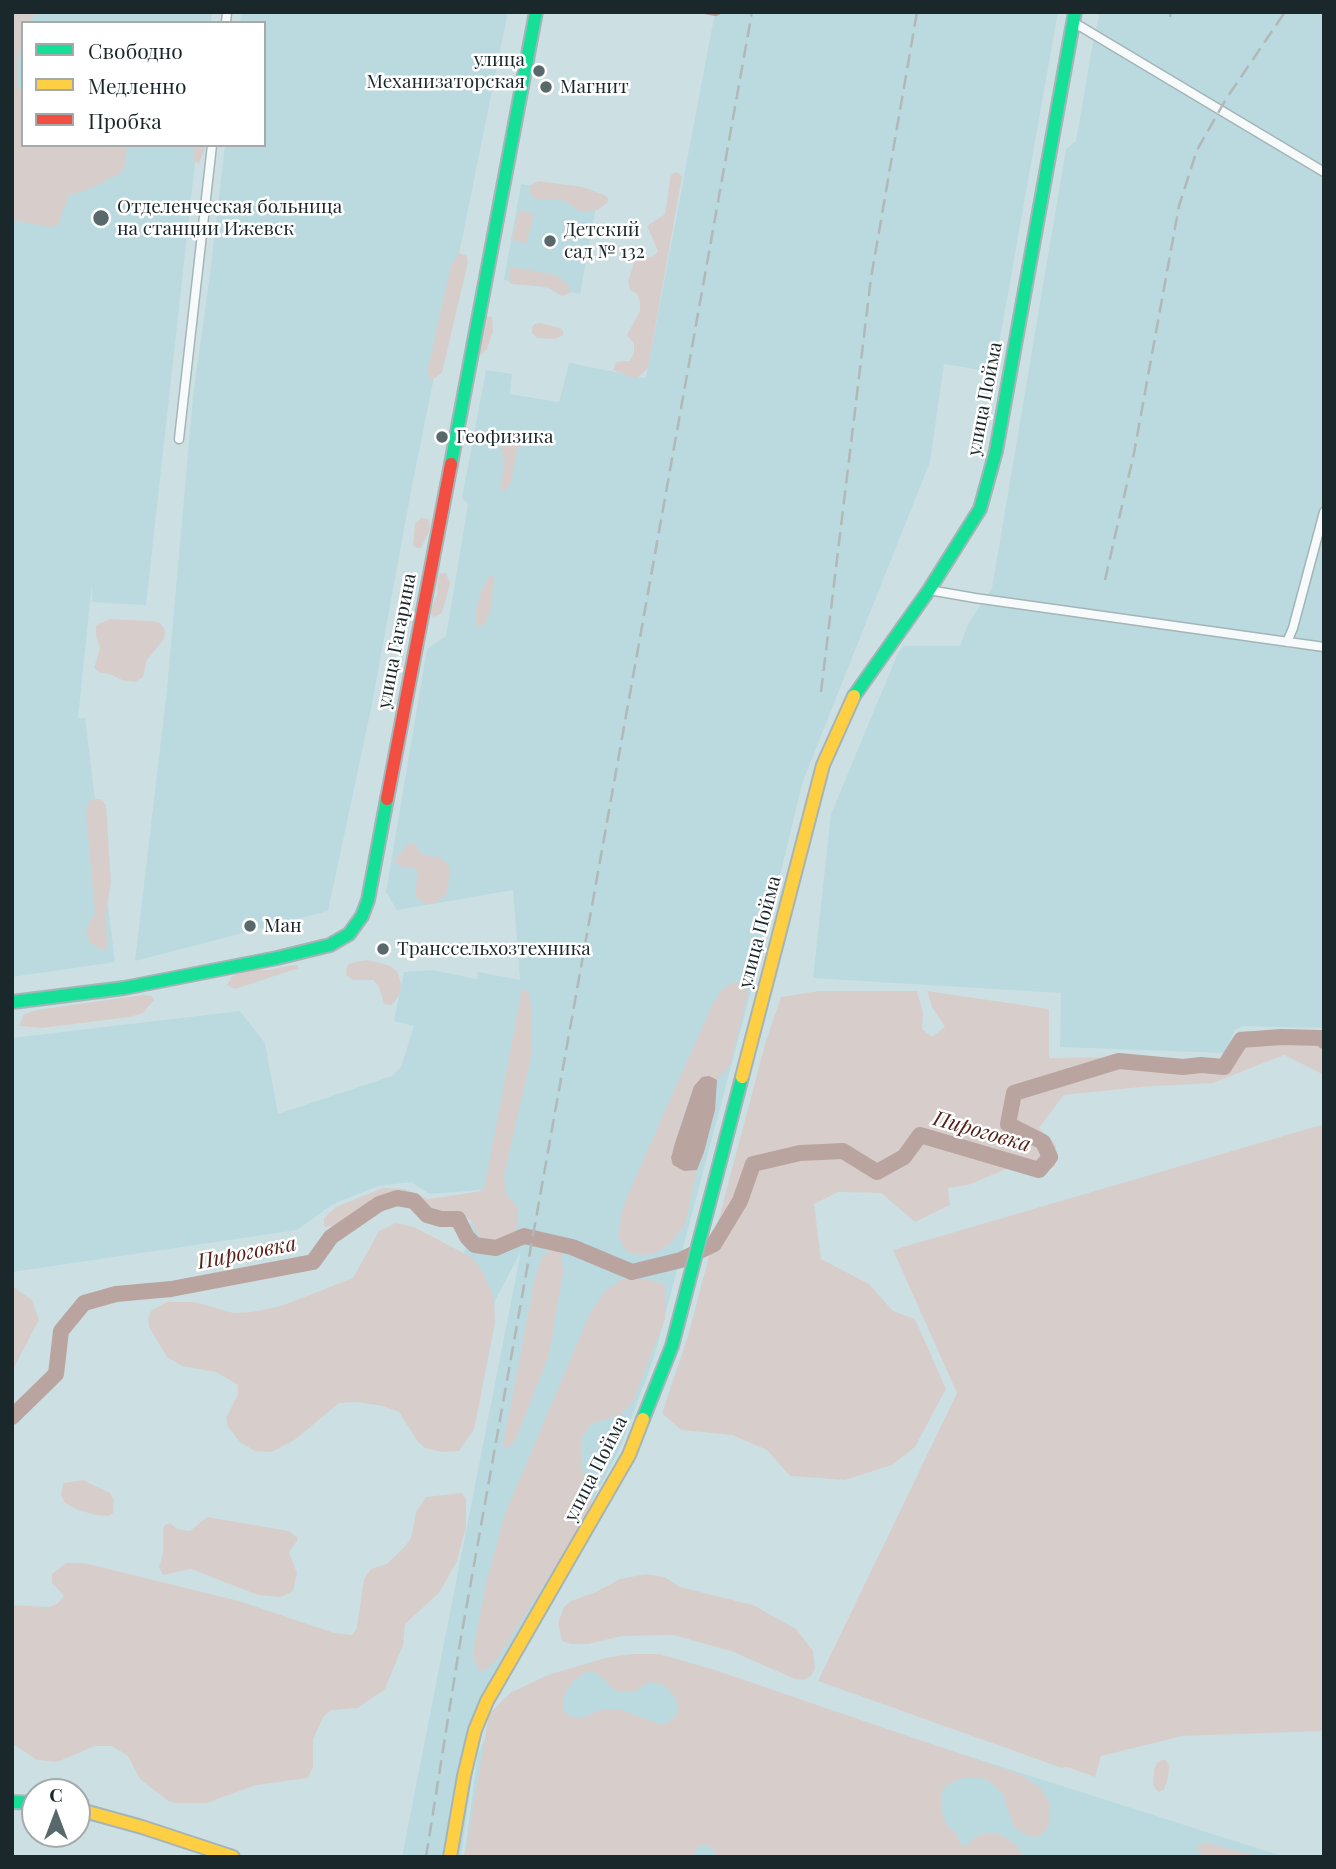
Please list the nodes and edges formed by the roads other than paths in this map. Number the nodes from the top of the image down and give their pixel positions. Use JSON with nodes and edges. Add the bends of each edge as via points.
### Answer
{"nodes":[{"id":1,"x":536,"y":12,"type":"edge"},
{"id":2,"x":1074,"y":17,"type":"edge"},
{"id":3,"x":212,"y":147,"type":"edge"},
{"id":4,"x":1324,"y":172,"type":"edge"},
{"id":5,"x":179,"y":439,"type":"dead end"},
{"id":6,"x":1324,"y":512,"type":"edge"},
{"id":7,"x":929,"y":590,"type":"junction"},
{"id":8,"x":1287,"y":642,"type":"junction"},
{"id":9,"x":1324,"y":647,"type":"edge"},
{"id":10,"x":12,"y":1002,"type":"edge"},
{"id":11,"x":91,"y":1813,"type":"edge"},
{"id":12,"x":233,"y":1857,"type":"edge"},
{"id":13,"x":450,"y":1857,"type":"edge"}],
"edges":[{"from":1,"to":10,"type":"main road","name":"улица Гагарина","via":[[362,916],[349,934],[330,945],[124,988]]},
{"from":2,"to":4,"type":"street"},
{"from":2,"to":7,"type":"main road","name":"улица Пойма","via":[[988,484],[980,509]]},
{"from":3,"to":5,"type":"street"},
{"from":6,"to":8,"type":"street"},
{"from":7,"to":8,"type":"street"},
{"from":7,"to":13,"type":"main road","name":"улица Пойма","via":[[851,700],[823,765],[672,1346],[629,1455],[486,1701],[466,1766]]},
{"from":8,"to":9,"type":"street"},
{"from":11,"to":12,"type":"main road"}]}
